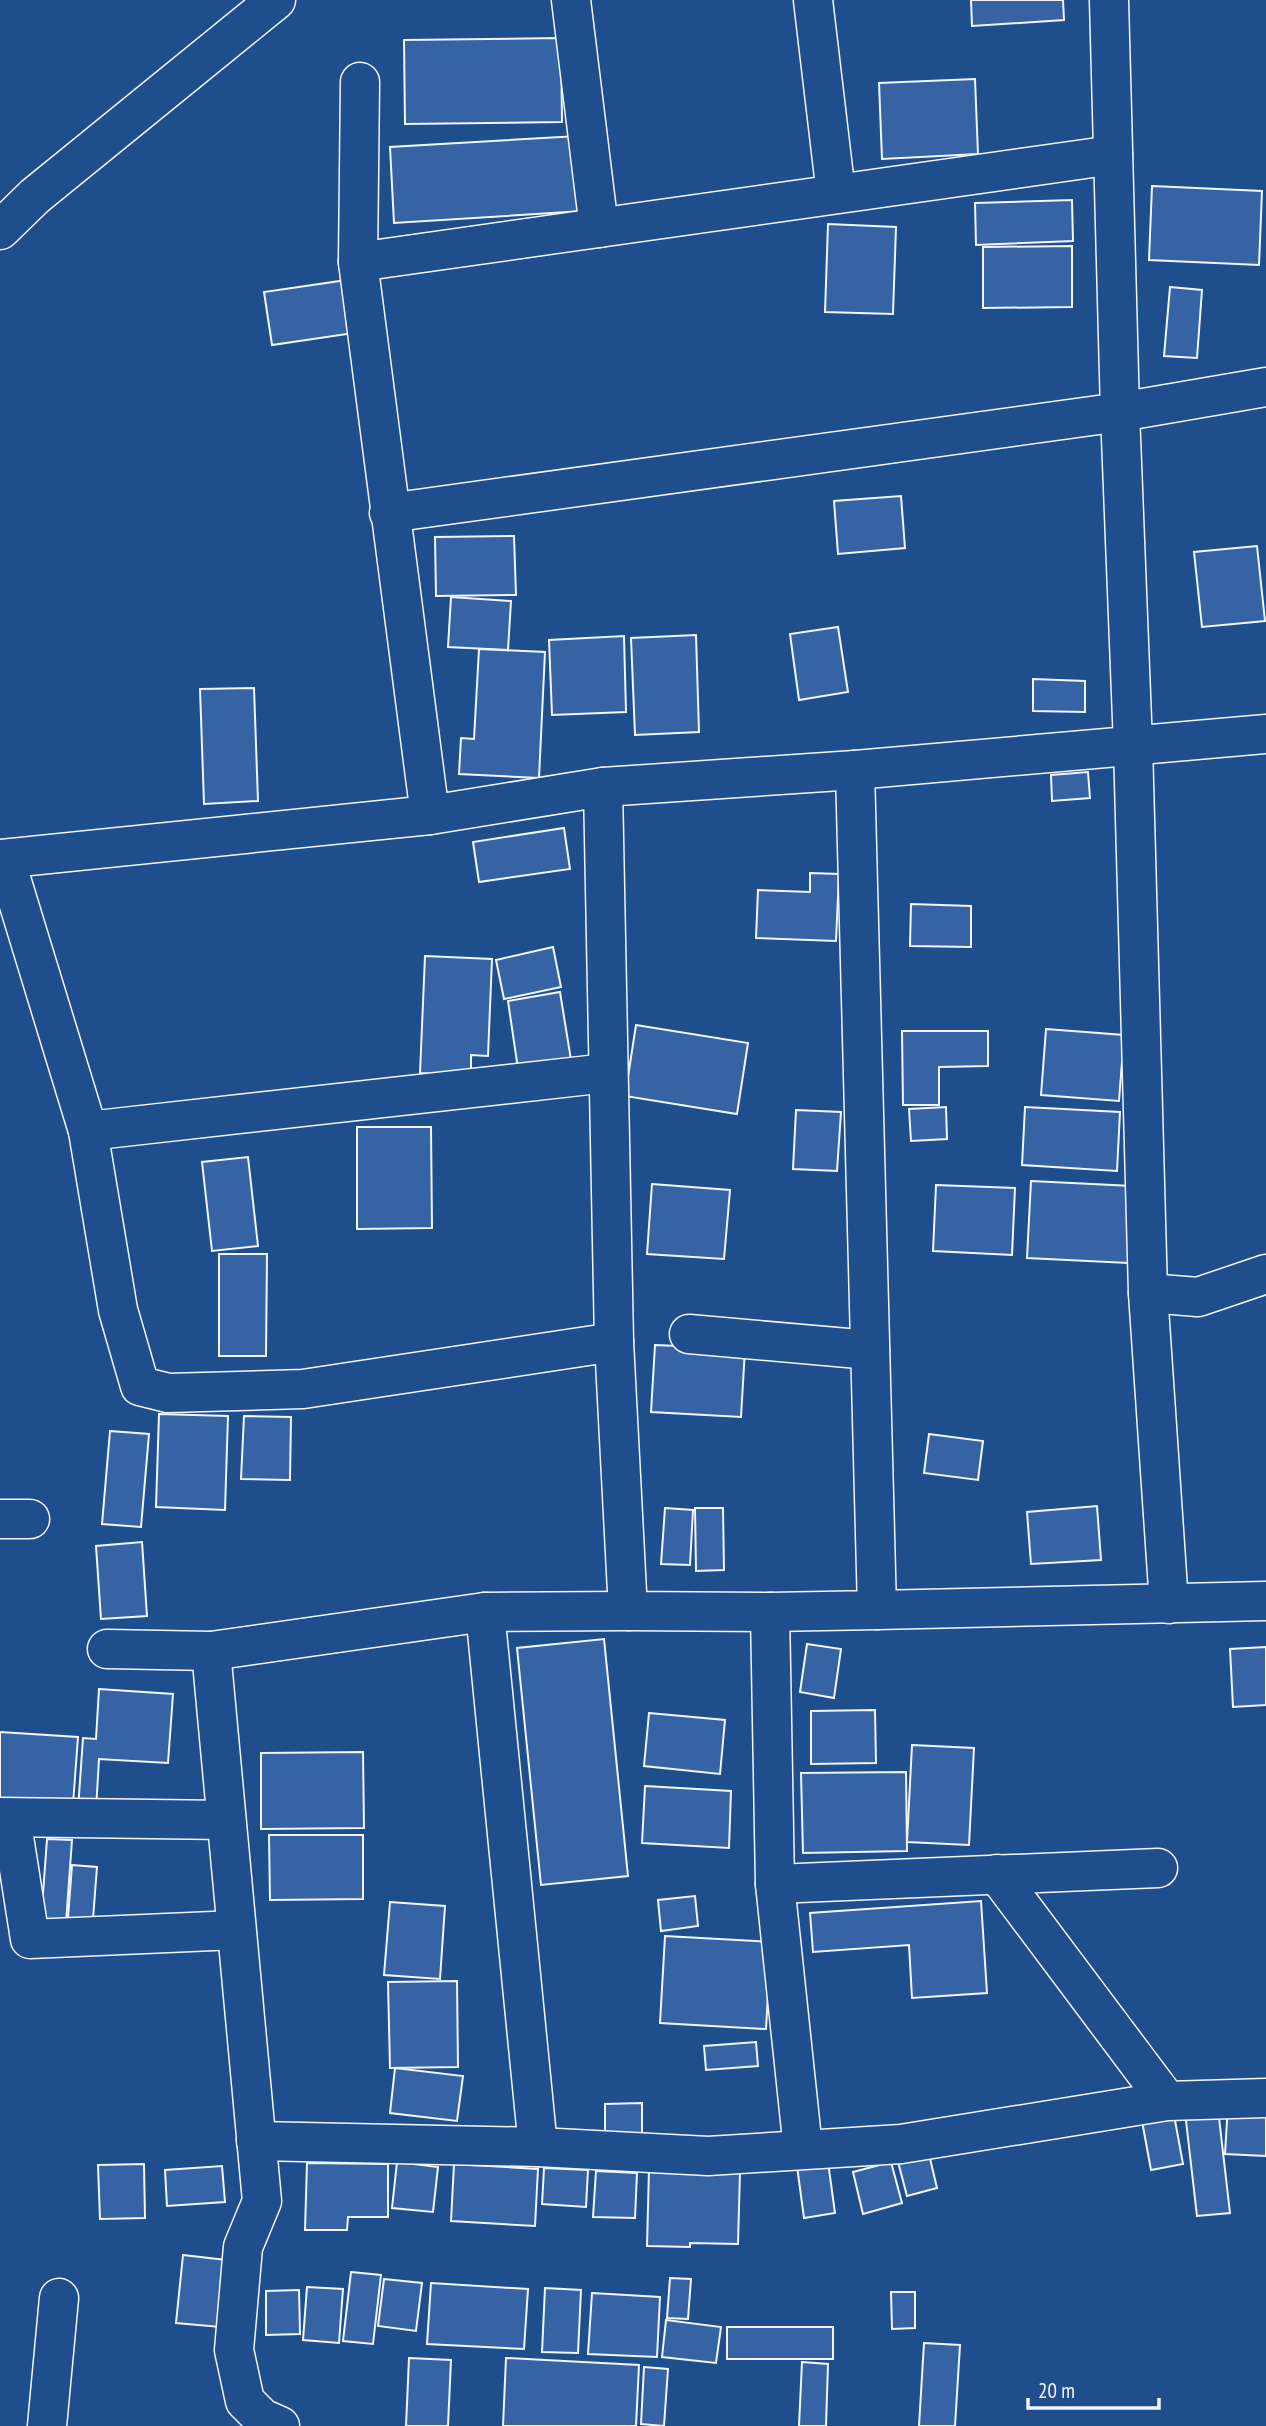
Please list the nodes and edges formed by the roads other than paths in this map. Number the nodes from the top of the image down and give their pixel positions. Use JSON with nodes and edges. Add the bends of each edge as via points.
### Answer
{"nodes":[{"id":1,"x":276,"y":0,"type":"edge"},
{"id":2,"x":570,"y":0,"type":"edge"},
{"id":3,"x":813,"y":0,"type":"edge"},
{"id":4,"x":1109,"y":0,"type":"edge"},
{"id":5,"x":360,"y":82,"type":"dead end"},
{"id":6,"x":1113,"y":155,"type":"junction"},
{"id":7,"x":836,"y":194,"type":"junction"},
{"id":8,"x":598,"y":228,"type":"junction"},
{"id":9,"x":0,"y":230,"type":"edge"},
{"id":10,"x":358,"y":262,"type":"junction"},
{"id":11,"x":1266,"y":387,"type":"edge"},
{"id":12,"x":1120,"y":412,"type":"junction"},
{"id":13,"x":389,"y":513,"type":"junction"},
{"id":14,"x":1266,"y":734,"type":"edge"},
{"id":15,"x":1133,"y":745,"type":"junction"},
{"id":16,"x":855,"y":770,"type":"junction"},
{"id":17,"x":603,"y":787,"type":"junction"},
{"id":18,"x":430,"y":815,"type":"junction"},
{"id":19,"x":3,"y":859,"type":"edge"},
{"id":20,"x":607,"y":1073,"type":"junction"},
{"id":21,"x":88,"y":1131,"type":"junction"},
{"id":22,"x":1266,"y":1274,"type":"edge"},
{"id":23,"x":1148,"y":1293,"type":"junction"},
{"id":24,"x":689,"y":1334,"type":"dead end"},
{"id":25,"x":614,"y":1342,"type":"junction"},
{"id":26,"x":870,"y":1350,"type":"junction"},
{"id":27,"x":1266,"y":1601,"type":"edge"},
{"id":28,"x":1169,"y":1604,"type":"junction"},
{"id":29,"x":877,"y":1610,"type":"junction"},
{"id":30,"x":628,"y":1611,"type":"junction"},
{"id":31,"x":485,"y":1612,"type":"junction"},
{"id":32,"x":770,"y":1612,"type":"junction"},
{"id":33,"x":107,"y":1649,"type":"dead end"},
{"id":34,"x":211,"y":1651,"type":"junction"},
{"id":35,"x":6,"y":1817,"type":"edge"},
{"id":36,"x":226,"y":1820,"type":"junction"},
{"id":37,"x":1158,"y":1868,"type":"dead end"},
{"id":38,"x":997,"y":1874,"type":"junction"},
{"id":39,"x":775,"y":1884,"type":"junction"},
{"id":40,"x":236,"y":1930,"type":"junction"},
{"id":41,"x":1266,"y":2098,"type":"edge"},
{"id":42,"x":1167,"y":2101,"type":"junction"},
{"id":43,"x":256,"y":2141,"type":"junction"},
{"id":44,"x":538,"y":2147,"type":"junction"},
{"id":45,"x":803,"y":2149,"type":"junction"},
{"id":46,"x":59,"y":2298,"type":"dead end"},
{"id":47,"x":47,"y":2426,"type":"edge"},
{"id":48,"x":280,"y":2426,"type":"edge"}],
"edges":[{"from":1,"to":9,"type":"street","via":[[46,187]]},
{"from":2,"to":8,"type":"street"},
{"from":3,"to":7,"type":"street"},
{"from":4,"to":6,"type":"street"},
{"from":5,"to":10,"type":"street"},
{"from":6,"to":7,"type":"street"},
{"from":6,"to":12,"type":"street"},
{"from":7,"to":8,"type":"street"},
{"from":8,"to":10,"type":"street"},
{"from":10,"to":13,"type":"street"},
{"from":11,"to":12,"type":"street"},
{"from":12,"to":13,"type":"street"},
{"from":12,"to":15,"type":"street"},
{"from":13,"to":18,"type":"street"},
{"from":14,"to":15,"type":"street"},
{"from":15,"to":16,"type":"street"},
{"from":15,"to":23,"type":"street"},
{"from":16,"to":17,"type":"street"},
{"from":16,"to":26,"type":"street"},
{"from":17,"to":18,"type":"street"},
{"from":17,"to":20,"type":"street"},
{"from":18,"to":19,"type":"street"},
{"from":19,"to":21,"type":"street"},
{"from":20,"to":21,"type":"street"},
{"from":20,"to":25,"type":"street"},
{"from":21,"to":25,"type":"street","via":[[118,1310],[141,1386],[168,1393],[303,1389]]},
{"from":22,"to":23,"type":"street","via":[[1198,1297]]},
{"from":23,"to":28,"type":"street"},
{"from":24,"to":26,"type":"street"},
{"from":25,"to":30,"type":"street"},
{"from":26,"to":29,"type":"street"},
{"from":27,"to":28,"type":"street"},
{"from":28,"to":29,"type":"street"},
{"from":29,"to":32,"type":"street"},
{"from":30,"to":31,"type":"street"},
{"from":30,"to":32,"type":"street"},
{"from":31,"to":34,"type":"street"},
{"from":31,"to":44,"type":"street"},
{"from":32,"to":39,"type":"street"},
{"from":33,"to":34,"type":"street"},
{"from":34,"to":36,"type":"street"},
{"from":35,"to":36,"type":"street"},
{"from":35,"to":40,"type":"street","via":[[30,1939]]},
{"from":36,"to":40,"type":"street"},
{"from":37,"to":38,"type":"street"},
{"from":38,"to":39,"type":"street"},
{"from":38,"to":42,"type":"street"},
{"from":39,"to":45,"type":"street"},
{"from":40,"to":43,"type":"street"},
{"from":41,"to":42,"type":"street"},
{"from":42,"to":45,"type":"street","via":[[901,2144]]},
{"from":43,"to":44,"type":"street"},
{"from":43,"to":48,"type":"street","via":[[262,2200],[243,2247],[234,2350],[244,2401]]},
{"from":44,"to":45,"type":"street","via":[[708,2157]]},
{"from":46,"to":47,"type":"street"}]}
